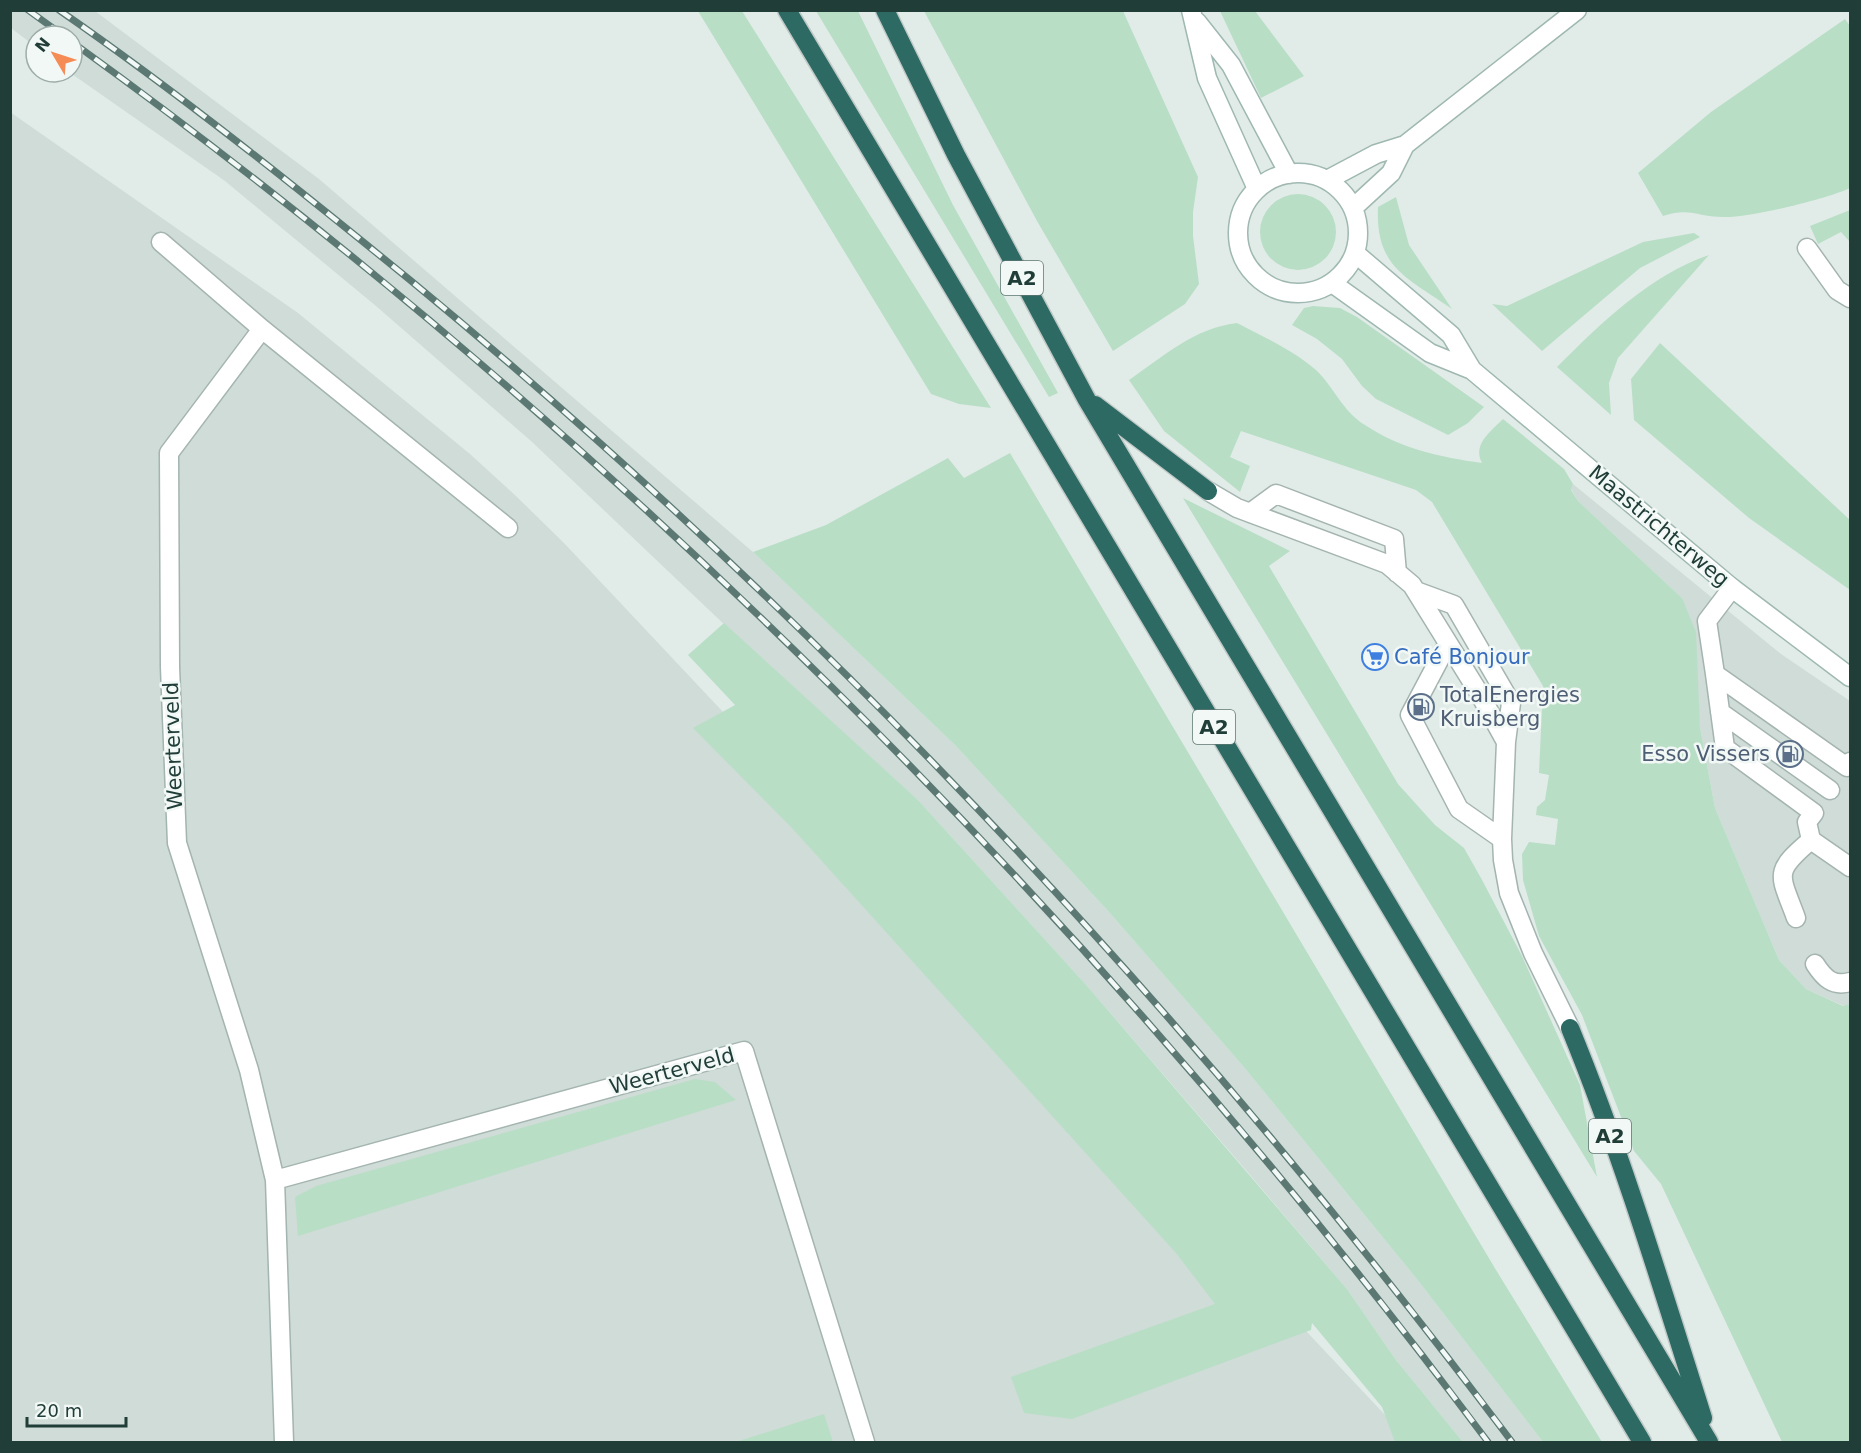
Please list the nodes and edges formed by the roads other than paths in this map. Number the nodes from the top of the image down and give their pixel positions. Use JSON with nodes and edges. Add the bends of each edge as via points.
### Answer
{"nodes":[{"id":1,"x":787,"y":10,"type":"edge"},
{"id":2,"x":885,"y":10,"type":"edge"},
{"id":3,"x":1577,"y":10,"type":"edge"},
{"id":4,"x":1192,"y":14,"type":"edge"},
{"id":5,"x":1405,"y":145,"type":"junction"},
{"id":6,"x":1289,"y":174,"type":"junction"},
{"id":7,"x":1327,"y":180,"type":"junction"},
{"id":8,"x":1257,"y":189,"type":"junction"},
{"id":9,"x":1353,"y":208,"type":"junction"},
{"id":10,"x":160,"y":242,"type":"dead end"},
{"id":11,"x":1807,"y":248,"type":"dead end"},
{"id":12,"x":1355,"y":254,"type":"junction"},
{"id":13,"x":1332,"y":283,"type":"junction"},
{"id":14,"x":1851,"y":298,"type":"edge"},
{"id":15,"x":262,"y":329,"type":"junction"},
{"id":16,"x":1472,"y":370,"type":"junction"},
{"id":17,"x":1087,"y":400,"type":"junction"},
{"id":18,"x":1208,"y":491,"type":"joint"},
{"id":19,"x":1250,"y":513,"type":"junction"},
{"id":20,"x":508,"y":528,"type":"dead end"},
{"id":21,"x":1397,"y":573,"type":"junction"},
{"id":22,"x":1732,"y":588,"type":"junction"},
{"id":23,"x":1416,"y":591,"type":"junction"},
{"id":24,"x":1448,"y":643,"type":"junction"},
{"id":25,"x":1715,"y":674,"type":"junction"},
{"id":26,"x":1851,"y":677,"type":"edge"},
{"id":27,"x":1720,"y":712,"type":"junction"},
{"id":28,"x":1506,"y":742,"type":"junction"},
{"id":29,"x":1849,"y":764,"type":"edge"},
{"id":30,"x":1830,"y":790,"type":"junction"},
{"id":31,"x":1814,"y":813,"type":"junction"},
{"id":32,"x":1502,"y":839,"type":"junction"},
{"id":33,"x":1811,"y":840,"type":"junction"},
{"id":34,"x":1851,"y":867,"type":"edge"},
{"id":35,"x":1796,"y":918,"type":"dead end"},
{"id":36,"x":1815,"y":964,"type":"dead end"},
{"id":37,"x":1851,"y":982,"type":"edge"},
{"id":38,"x":1570,"y":1028,"type":"joint"},
{"id":39,"x":275,"y":1180,"type":"junction"},
{"id":40,"x":284,"y":1443,"type":"edge"},
{"id":41,"x":865,"y":1443,"type":"edge"},
{"id":42,"x":1642,"y":1443,"type":"edge"},
{"id":43,"x":1710,"y":1443,"type":"edge"}],
"edges":[{"from":1,"to":42,"type":"highway","number":"A2"},
{"from":2,"to":17,"type":"highway","number":"A2","via":[[956,155]]},
{"from":3,"to":5,"type":"street"},
{"from":4,"to":6,"type":"street","via":[[1231,66]]},
{"from":4,"to":8,"type":"street","via":[[1207,78]]},
{"from":5,"to":7,"type":"street","via":[[1376,154]]},
{"from":5,"to":9,"type":"street","via":[[1391,173]]},
{"from":6,"to":7,"type":"street","via":[[1309,174]]},
{"from":6,"to":8,"type":"street"},
{"from":7,"to":9,"type":"street"},
{"from":8,"to":13,"type":"street","via":[[1245,205],[1239,224],[1239,244],[1251,271],[1284,292],[1314,292]]},
{"from":9,"to":12,"type":"street","via":[[1359,235]]},
{"from":10,"to":15,"type":"street"},
{"from":11,"to":14,"type":"street","via":[[1837,290]]},
{"from":12,"to":13,"type":"street"},
{"from":12,"to":16,"type":"street","name":"Maastrichterweg","via":[[1450,335]]},
{"from":13,"to":16,"type":"street","name":"Maastrichterweg","via":[[1430,353]]},
{"from":15,"to":20,"type":"street"},
{"from":15,"to":39,"type":"street","name":"Weerterveld","via":[[169,453],[170,667],[177,843],[249,1070]]},
{"from":16,"to":22,"type":"street","name":"Maastrichterweg"},
{"from":17,"to":18,"type":"highway","number":"A2"},
{"from":17,"to":43,"type":"highway","number":"A2"},
{"from":18,"to":19,"type":"street","number":"A2"},
{"from":19,"to":21,"type":"street","number":"A2","via":[[1387,564]]},
{"from":19,"to":21,"type":"street","via":[[1276,494],[1394,539]]},
{"from":21,"to":23,"type":"street","number":"A2"},
{"from":22,"to":25,"type":"street","via":[[1707,621]]},
{"from":22,"to":26,"type":"street","name":"Maastrichterweg"},
{"from":23,"to":24,"type":"street","number":"A2"},
{"from":23,"to":28,"type":"street","number":"A2","via":[[1454,605],[1511,703]]},
{"from":24,"to":28,"type":"street","number":"A2"},
{"from":24,"to":32,"type":"street","via":[[1410,715],[1459,809]]},
{"from":25,"to":27,"type":"street"},
{"from":25,"to":29,"type":"street"},
{"from":27,"to":30,"type":"street"},
{"from":27,"to":31,"type":"street","via":[[1725,748]]},
{"from":28,"to":32,"type":"street","number":"A2"},
{"from":29,"to":30,"type":"street"},
{"from":30,"to":31,"type":"street"},
{"from":31,"to":33,"type":"street","via":[[1807,822]]},
{"from":32,"to":38,"type":"street","number":"A2","via":[[1513,904]]},
{"from":33,"to":34,"type":"street"},
{"from":33,"to":35,"type":"street","via":[[1782,869],[1782,880]]},
{"from":36,"to":37,"type":"street","via":[[1830,981],[1840,985]]},
{"from":38,"to":43,"type":"highway","number":"A2","via":[[1648,1244]]},
{"from":39,"to":40,"type":"street","name":"Weerterveld"},
{"from":39,"to":41,"type":"street","name":"Weerterveld","via":[[744,1051]]}]}
